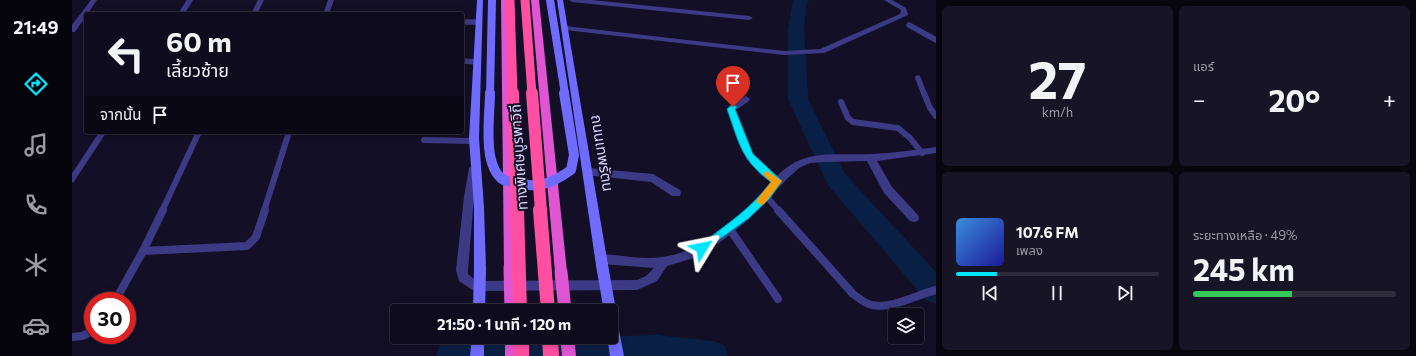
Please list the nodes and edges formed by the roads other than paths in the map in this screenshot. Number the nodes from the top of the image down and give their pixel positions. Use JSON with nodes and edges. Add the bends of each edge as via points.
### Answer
{"nodes":[{"id":1,"x":94,"y":0,"type":"edge"},
{"id":2,"x":190,"y":0,"type":"edge"},
{"id":3,"x":261,"y":0,"type":"edge"},
{"id":4,"x":331,"y":0,"type":"edge"},
{"id":5,"x":480,"y":0,"type":"edge"},
{"id":6,"x":492,"y":0,"type":"edge"},
{"id":7,"x":505,"y":0,"type":"edge"},
{"id":8,"x":510,"y":0,"type":"edge"},
{"id":9,"x":525,"y":0,"type":"edge"},
{"id":10,"x":535,"y":0,"type":"edge"},
{"id":11,"x":550,"y":0,"type":"edge"},
{"id":12,"x":560,"y":0,"type":"edge"},
{"id":13,"x":572,"y":0,"type":"edge"},
{"id":14,"x":887,"y":0,"type":"edge"},
{"id":15,"x":85,"y":12,"type":"edge"},
{"id":16,"x":182,"y":12,"type":"edge"},
{"id":17,"x":255,"y":12,"type":"edge"},
{"id":18,"x":327,"y":12,"type":"edge"},
{"id":19,"x":84,"y":14,"type":"edge"},
{"id":20,"x":749,"y":18,"type":"dead end"},
{"id":21,"x":464,"y":22,"type":"edge"},
{"id":22,"x":480,"y":22,"type":"junction"},
{"id":23,"x":909,"y":25,"type":"dead end"},
{"id":24,"x":565,"y":28,"type":"junction"},
{"id":25,"x":72,"y":30,"type":"edge"},
{"id":26,"x":936,"y":40,"type":"edge"},
{"id":27,"x":464,"y":61,"type":"edge"},
{"id":28,"x":478,"y":62,"type":"junction"},
{"id":29,"x":918,"y":78,"type":"dead end"},
{"id":30,"x":746,"y":99,"type":"dead end"},
{"id":31,"x":841,"y":102,"type":"dead end"},
{"id":32,"x":936,"y":116,"type":"edge"},
{"id":33,"x":102,"y":134,"type":"edge"},
{"id":34,"x":198,"y":134,"type":"edge"},
{"id":35,"x":288,"y":134,"type":"edge"},
{"id":36,"x":424,"y":140,"type":"dead end"},
{"id":37,"x":474,"y":141,"type":"junction"},
{"id":38,"x":936,"y":150,"type":"edge"},
{"id":39,"x":922,"y":153,"type":"junction"},
{"id":40,"x":870,"y":158,"type":"junction"},
{"id":41,"x":475,"y":164,"type":"junction"},
{"id":42,"x":588,"y":172,"type":"junction"},
{"id":43,"x":72,"y":179,"type":"edge"},
{"id":44,"x":777,"y":181,"type":"junction"},
{"id":45,"x":676,"y":193,"type":"dead end"},
{"id":46,"x":766,"y":196,"type":"junction"},
{"id":47,"x":914,"y":218,"type":"dead end"},
{"id":48,"x":729,"y":228,"type":"junction"},
{"id":49,"x":143,"y":251,"type":"junction"},
{"id":50,"x":602,"y":262,"type":"junction"},
{"id":51,"x":663,"y":262,"type":"junction"},
{"id":52,"x":932,"y":290,"type":"edge"},
{"id":53,"x":120,"y":292,"type":"edge"},
{"id":54,"x":778,"y":300,"type":"dead end"},
{"id":55,"x":479,"y":304,"type":"edge"},
{"id":56,"x":511,"y":304,"type":"edge"},
{"id":57,"x":520,"y":304,"type":"edge"},
{"id":58,"x":547,"y":304,"type":"edge"},
{"id":59,"x":563,"y":304,"type":"edge"},
{"id":60,"x":609,"y":304,"type":"edge"},
{"id":61,"x":84,"y":335,"type":"edge"},
{"id":62,"x":72,"y":336,"type":"edge"},
{"id":63,"x":478,"y":344,"type":"edge"},
{"id":64,"x":512,"y":344,"type":"edge"},
{"id":65,"x":521,"y":344,"type":"edge"},
{"id":66,"x":551,"y":344,"type":"edge"},
{"id":67,"x":568,"y":344,"type":"edge"},
{"id":68,"x":615,"y":344,"type":"edge"},
{"id":69,"x":477,"y":356,"type":"edge"},
{"id":70,"x":512,"y":356,"type":"edge"},
{"id":71,"x":521,"y":356,"type":"edge"},
{"id":72,"x":552,"y":356,"type":"edge"},
{"id":73,"x":569,"y":356,"type":"edge"},
{"id":74,"x":617,"y":356,"type":"edge"}],
"edges":[{"from":1,"to":15,"type":"street"},
{"from":2,"to":16,"type":"lane"},
{"from":3,"to":17,"type":"lane"},
{"from":4,"to":18,"type":"lane"},
{"from":5,"to":22,"type":"main road"},
{"from":6,"to":11,"type":"main road","bridge":true,"via":[[490,148],[493,169],[503,180],[531,186],[556,181],[571,170],[574,155]]},
{"from":7,"to":56,"type":"highway","bridge":true},
{"from":8,"to":57,"type":"highway","name":"ทางพิเศษบูรพาวิถี","bridge":true},
{"from":9,"to":58,"type":"highway","name":"ทางพิเศษบูรพาวิถี","bridge":true},
{"from":10,"to":59,"type":"highway","bridge":true},
{"from":12,"to":24,"type":"main road","name":"ถนนเทพรัตน"},
{"from":13,"to":20,"type":"street"},
{"from":14,"to":24,"type":"street","via":[[904,9],[904,15],[832,47],[812,53],[784,53]]},
{"from":19,"to":25,"type":"street"},
{"from":21,"to":22,"type":"lane"},
{"from":22,"to":28,"type":"main road"},
{"from":23,"to":26,"type":"lane"},
{"from":24,"to":42,"type":"main road","name":"ถนนเทพรัตน"},
{"from":27,"to":28,"type":"lane"},
{"from":28,"to":37,"type":"main road"},
{"from":29,"to":32,"type":"lane"},
{"from":30,"to":44,"type":"street","via":[[731,109],[749,156]]},
{"from":31,"to":39,"type":"lane","via":[[848,118],[853,122],[898,128]]},
{"from":33,"to":43,"type":"lane"},
{"from":34,"to":49,"type":"lane"},
{"from":35,"to":49,"type":"lane","via":[[253,242],[247,246]]},
{"from":36,"to":37,"type":"lane"},
{"from":37,"to":41,"type":"main road"},
{"from":38,"to":39,"type":"street"},
{"from":39,"to":40,"type":"street"},
{"from":40,"to":44,"type":"street","via":[[809,160],[794,167]]},
{"from":40,"to":47,"type":"street","via":[[888,190]]},
{"from":41,"to":51,"type":"street","via":[[462,270],[463,277],[474,286],[637,285],[657,275]]},
{"from":41,"to":55,"type":"main road","bridge":true,"via":[[480,208]]},
{"from":42,"to":45,"type":"street","via":[[653,178]]},
{"from":42,"to":50,"type":"main road","name":"ถนนเทพรัตน"},
{"from":44,"to":46,"type":"street"},
{"from":46,"to":48,"type":"street"},
{"from":46,"to":52,"type":"lane","via":[[853,294],[864,302],[872,305],[892,303]]},
{"from":48,"to":51,"type":"street","via":[[694,253]]},
{"from":48,"to":54,"type":"lane"},
{"from":49,"to":53,"type":"lane"},
{"from":50,"to":51,"type":"street"},
{"from":50,"to":60,"type":"main road","name":"ถนนเทพรัตน","bridge":true},
{"from":61,"to":62,"type":"lane"},
{"from":63,"to":69,"type":"main road"},
{"from":64,"to":70,"type":"highway"},
{"from":65,"to":71,"type":"highway"},
{"from":66,"to":72,"type":"highway"},
{"from":67,"to":73,"type":"highway"},
{"from":68,"to":74,"type":"main road"}]}
